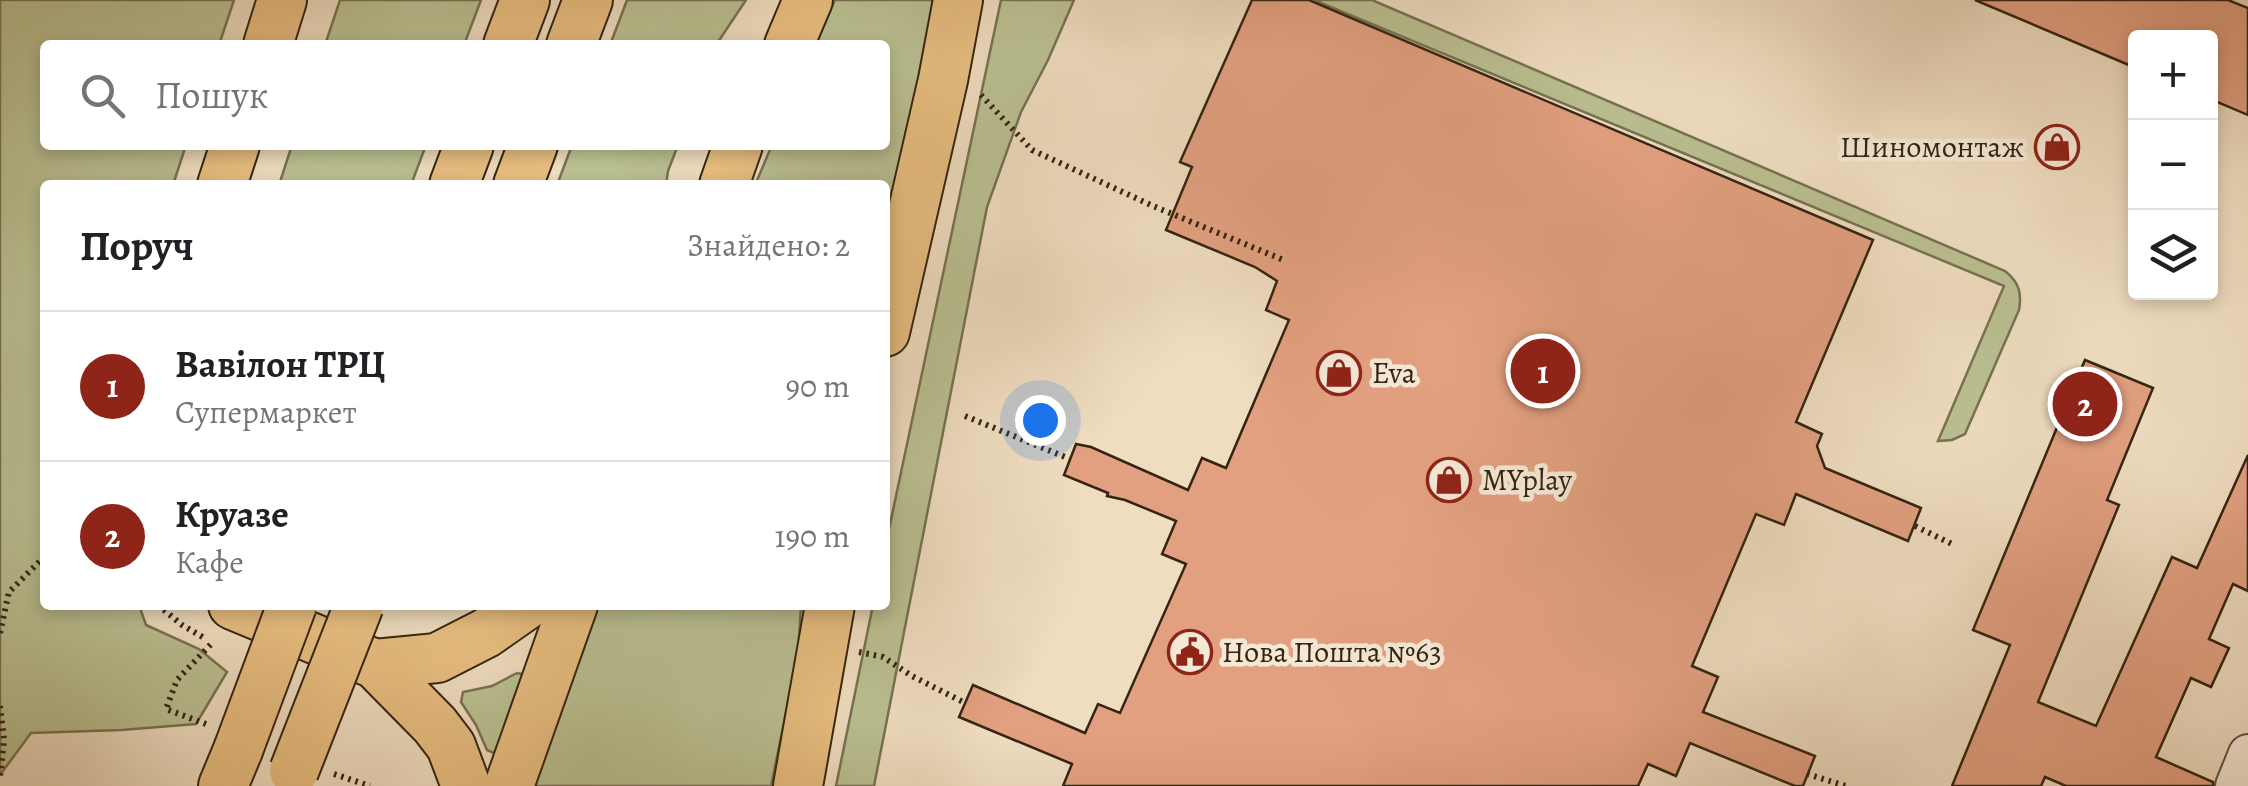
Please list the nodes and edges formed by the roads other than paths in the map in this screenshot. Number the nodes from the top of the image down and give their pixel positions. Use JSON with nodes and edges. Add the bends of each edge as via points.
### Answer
{"nodes":[{"id":1,"x":282,"y":0,"type":"edge"},
{"id":2,"x":526,"y":0,"type":"edge"},
{"id":3,"x":588,"y":0,"type":"edge"},
{"id":4,"x":808,"y":0,"type":"edge"},
{"id":5,"x":958,"y":0,"type":"edge"},
{"id":6,"x":270,"y":40,"type":"edge"},
{"id":7,"x":510,"y":40,"type":"edge"},
{"id":8,"x":573,"y":40,"type":"edge"},
{"id":9,"x":791,"y":40,"type":"edge"},
{"id":10,"x":233,"y":150,"type":"edge"},
{"id":11,"x":467,"y":150,"type":"edge"},
{"id":12,"x":531,"y":150,"type":"edge"},
{"id":13,"x":736,"y":150,"type":"edge"},
{"id":14,"x":224,"y":180,"type":"edge"},
{"id":15,"x":456,"y":180,"type":"edge"},
{"id":16,"x":520,"y":180,"type":"edge"},
{"id":17,"x":726,"y":180,"type":"edge"},
{"id":18,"x":890,"y":310,"type":"edge"},
{"id":19,"x":290,"y":610,"type":"edge"},
{"id":20,"x":356,"y":610,"type":"edge"},
{"id":21,"x":519,"y":610,"type":"edge"},
{"id":22,"x":571,"y":610,"type":"edge"},
{"id":23,"x":829,"y":610,"type":"edge"},
{"id":24,"x":223,"y":624,"type":"edge"},
{"id":25,"x":376,"y":664,"type":"junction"},
{"id":26,"x":224,"y":754,"type":"edge"},
{"id":27,"x":2248,"y":754,"type":"edge"},
{"id":28,"x":304,"y":776,"type":"edge"},
{"id":29,"x":466,"y":786,"type":"edge"},
{"id":30,"x":509,"y":786,"type":"edge"},
{"id":31,"x":798,"y":786,"type":"edge"},
{"id":32,"x":2235,"y":786,"type":"edge"}],
"edges":[{"from":1,"to":6,"type":"main road"},
{"from":2,"to":7,"type":"main road"},
{"from":3,"to":8,"type":"main road"},
{"from":4,"to":9,"type":"main road"},
{"from":5,"to":18,"type":"main road"},
{"from":10,"to":14,"type":"main road"},
{"from":11,"to":15,"type":"main road"},
{"from":12,"to":16,"type":"main road"},
{"from":13,"to":17,"type":"main road"},
{"from":19,"to":26,"type":"main road","bridge":true},
{"from":20,"to":28,"type":"main road","bridge":true},
{"from":21,"to":25,"type":"main road","via":[[437,658]]},
{"from":22,"to":30,"type":"main road"},
{"from":23,"to":31,"type":"main road"},
{"from":24,"to":25,"type":"main road"},
{"from":25,"to":29,"type":"main road","via":[[451,746]]},
{"from":27,"to":32,"type":"street"}]}
